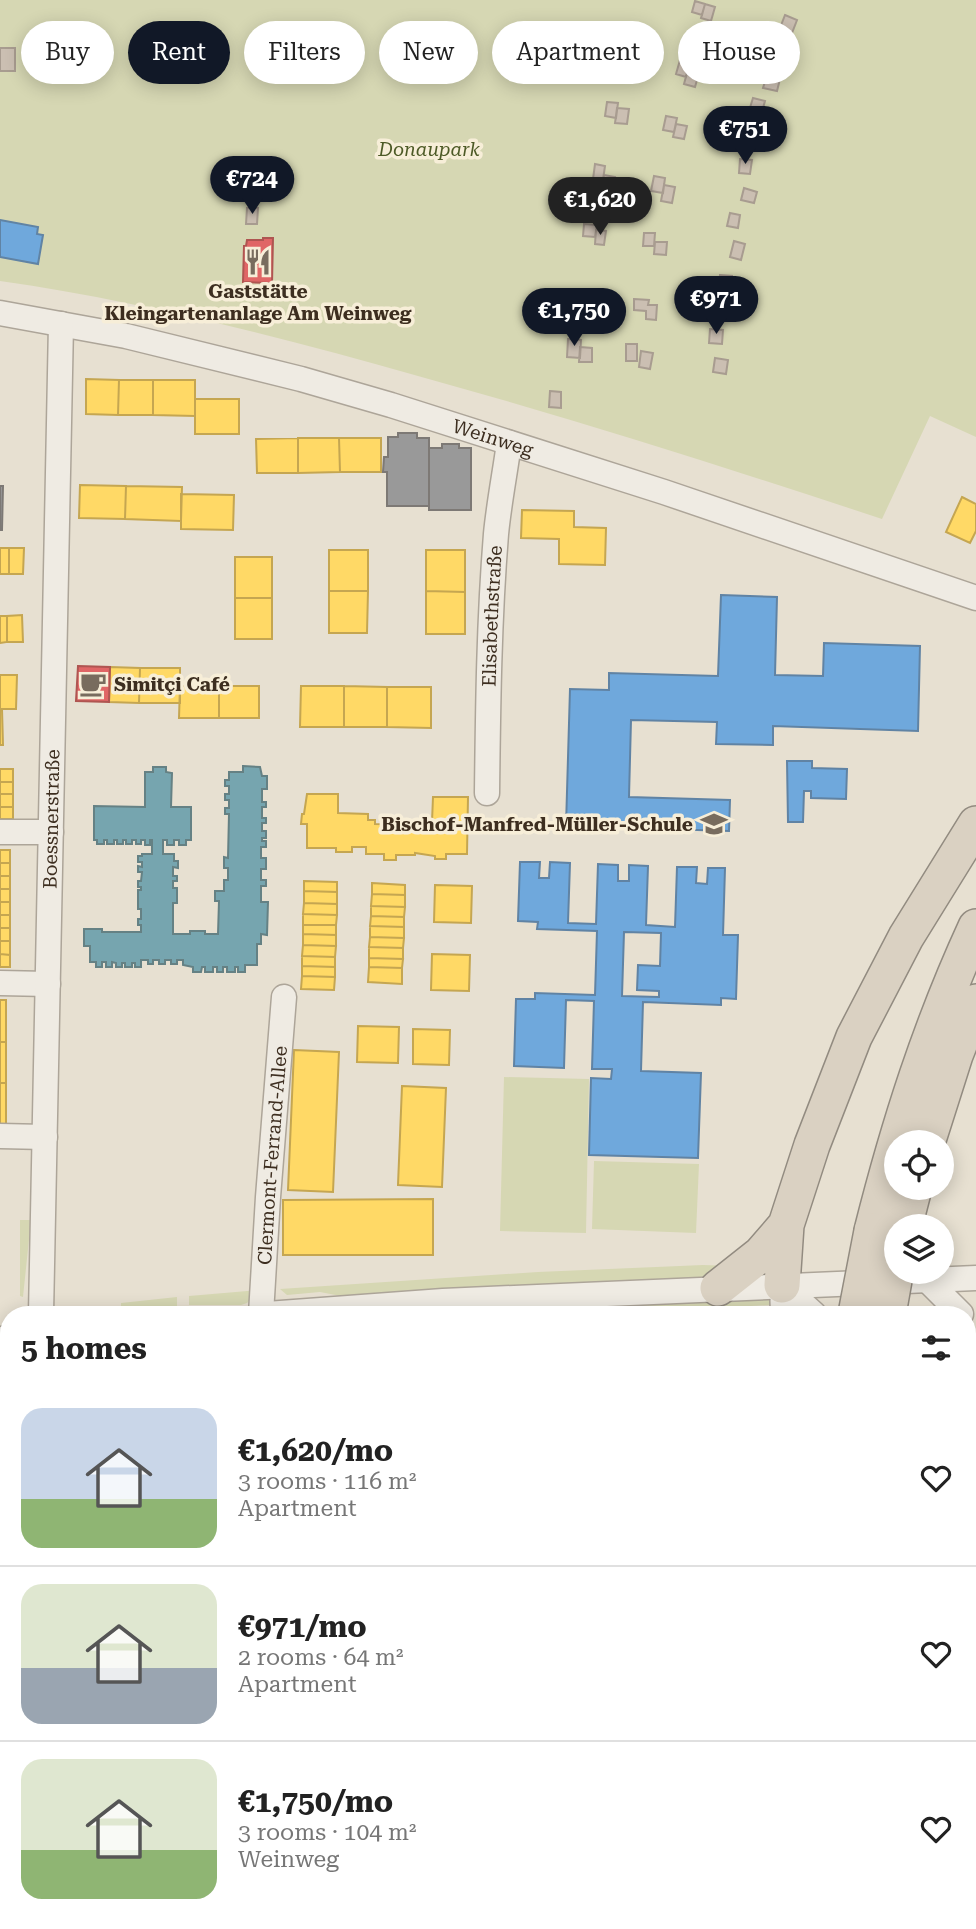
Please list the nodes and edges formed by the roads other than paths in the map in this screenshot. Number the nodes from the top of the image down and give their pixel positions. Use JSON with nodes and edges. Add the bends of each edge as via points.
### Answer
{"nodes":[{"id":1,"x":0,"y":313,"type":"edge"},
{"id":2,"x":61,"y":324,"type":"junction"},
{"id":3,"x":509,"y":443,"type":"junction"},
{"id":4,"x":976,"y":598,"type":"edge"},
{"id":5,"x":487,"y":793,"type":"dead end"},
{"id":6,"x":976,"y":824,"type":"edge"},
{"id":7,"x":0,"y":832,"type":"edge"},
{"id":8,"x":51,"y":832,"type":"junction"},
{"id":9,"x":976,"y":927,"type":"edge"},
{"id":10,"x":0,"y":983,"type":"edge"},
{"id":11,"x":48,"y":984,"type":"junction"},
{"id":12,"x":284,"y":997,"type":"dead end"},
{"id":13,"x":976,"y":1002,"type":"edge"},
{"id":14,"x":931,"y":1130,"type":"edge"},
{"id":15,"x":0,"y":1136,"type":"edge"},
{"id":16,"x":45,"y":1137,"type":"junction"},
{"id":17,"x":888,"y":1214,"type":"edge"},
{"id":18,"x":786,"y":1225,"type":"junction"},
{"id":19,"x":884,"y":1240,"type":"edge"},
{"id":20,"x":954,"y":1277,"type":"edge"},
{"id":21,"x":976,"y":1278,"type":"edge"},
{"id":22,"x":884,"y":1279,"type":"edge"},
{"id":23,"x":905,"y":1284,"type":"edge"},
{"id":24,"x":924,"y":1284,"type":"edge"},
{"id":25,"x":718,"y":1288,"type":"junction"},
{"id":26,"x":782,"y":1300,"type":"edge"},
{"id":27,"x":41,"y":1306,"type":"edge"},
{"id":28,"x":261,"y":1306,"type":"edge"},
{"id":29,"x":393,"y":1306,"type":"edge"},
{"id":30,"x":859,"y":1306,"type":"edge"},
{"id":31,"x":893,"y":1306,"type":"edge"},
{"id":32,"x":952,"y":1306,"type":"edge"},
{"id":33,"x":965,"y":1306,"type":"edge"}],
"edges":[{"from":1,"to":2,"type":"street","name":"Weinweg"},
{"from":2,"to":3,"type":"street","name":"Weinweg","via":[[301,379]]},
{"from":2,"to":8,"type":"street","name":"Boessnerstraße"},
{"from":3,"to":4,"type":"street","name":"Weinweg"},
{"from":3,"to":5,"type":"street","name":"Elisabethstraße","via":[[496,531]]},
{"from":6,"to":18,"type":"highway","via":[[906,937],[854,1037]]},
{"from":7,"to":8,"type":"street"},
{"from":8,"to":11,"type":"street","name":"Boessnerstraße"},
{"from":9,"to":17,"type":"highway","via":[[919,1064],[890,1160]]},
{"from":10,"to":11,"type":"street"},
{"from":11,"to":16,"type":"street","name":"Boessnerstraße"},
{"from":12,"to":28,"type":"street","name":"Clermont-Ferrand-Allee"},
{"from":13,"to":14,"type":"highway"},
{"from":15,"to":16,"type":"street"},
{"from":16,"to":27,"type":"street","name":"Boessnerstraße"},
{"from":18,"to":25,"type":"highway","via":[[761,1254]]},
{"from":18,"to":26,"type":"highway"},
{"from":19,"to":30,"type":"highway","bridge":true},
{"from":20,"to":21,"type":"street"},
{"from":21,"to":33,"type":"street"},
{"from":22,"to":26,"type":"street"},
{"from":23,"to":31,"type":"highway","bridge":true},
{"from":24,"to":32,"type":"street"},
{"from":25,"to":26,"type":"street"},
{"from":25,"to":29,"type":"street"}]}
